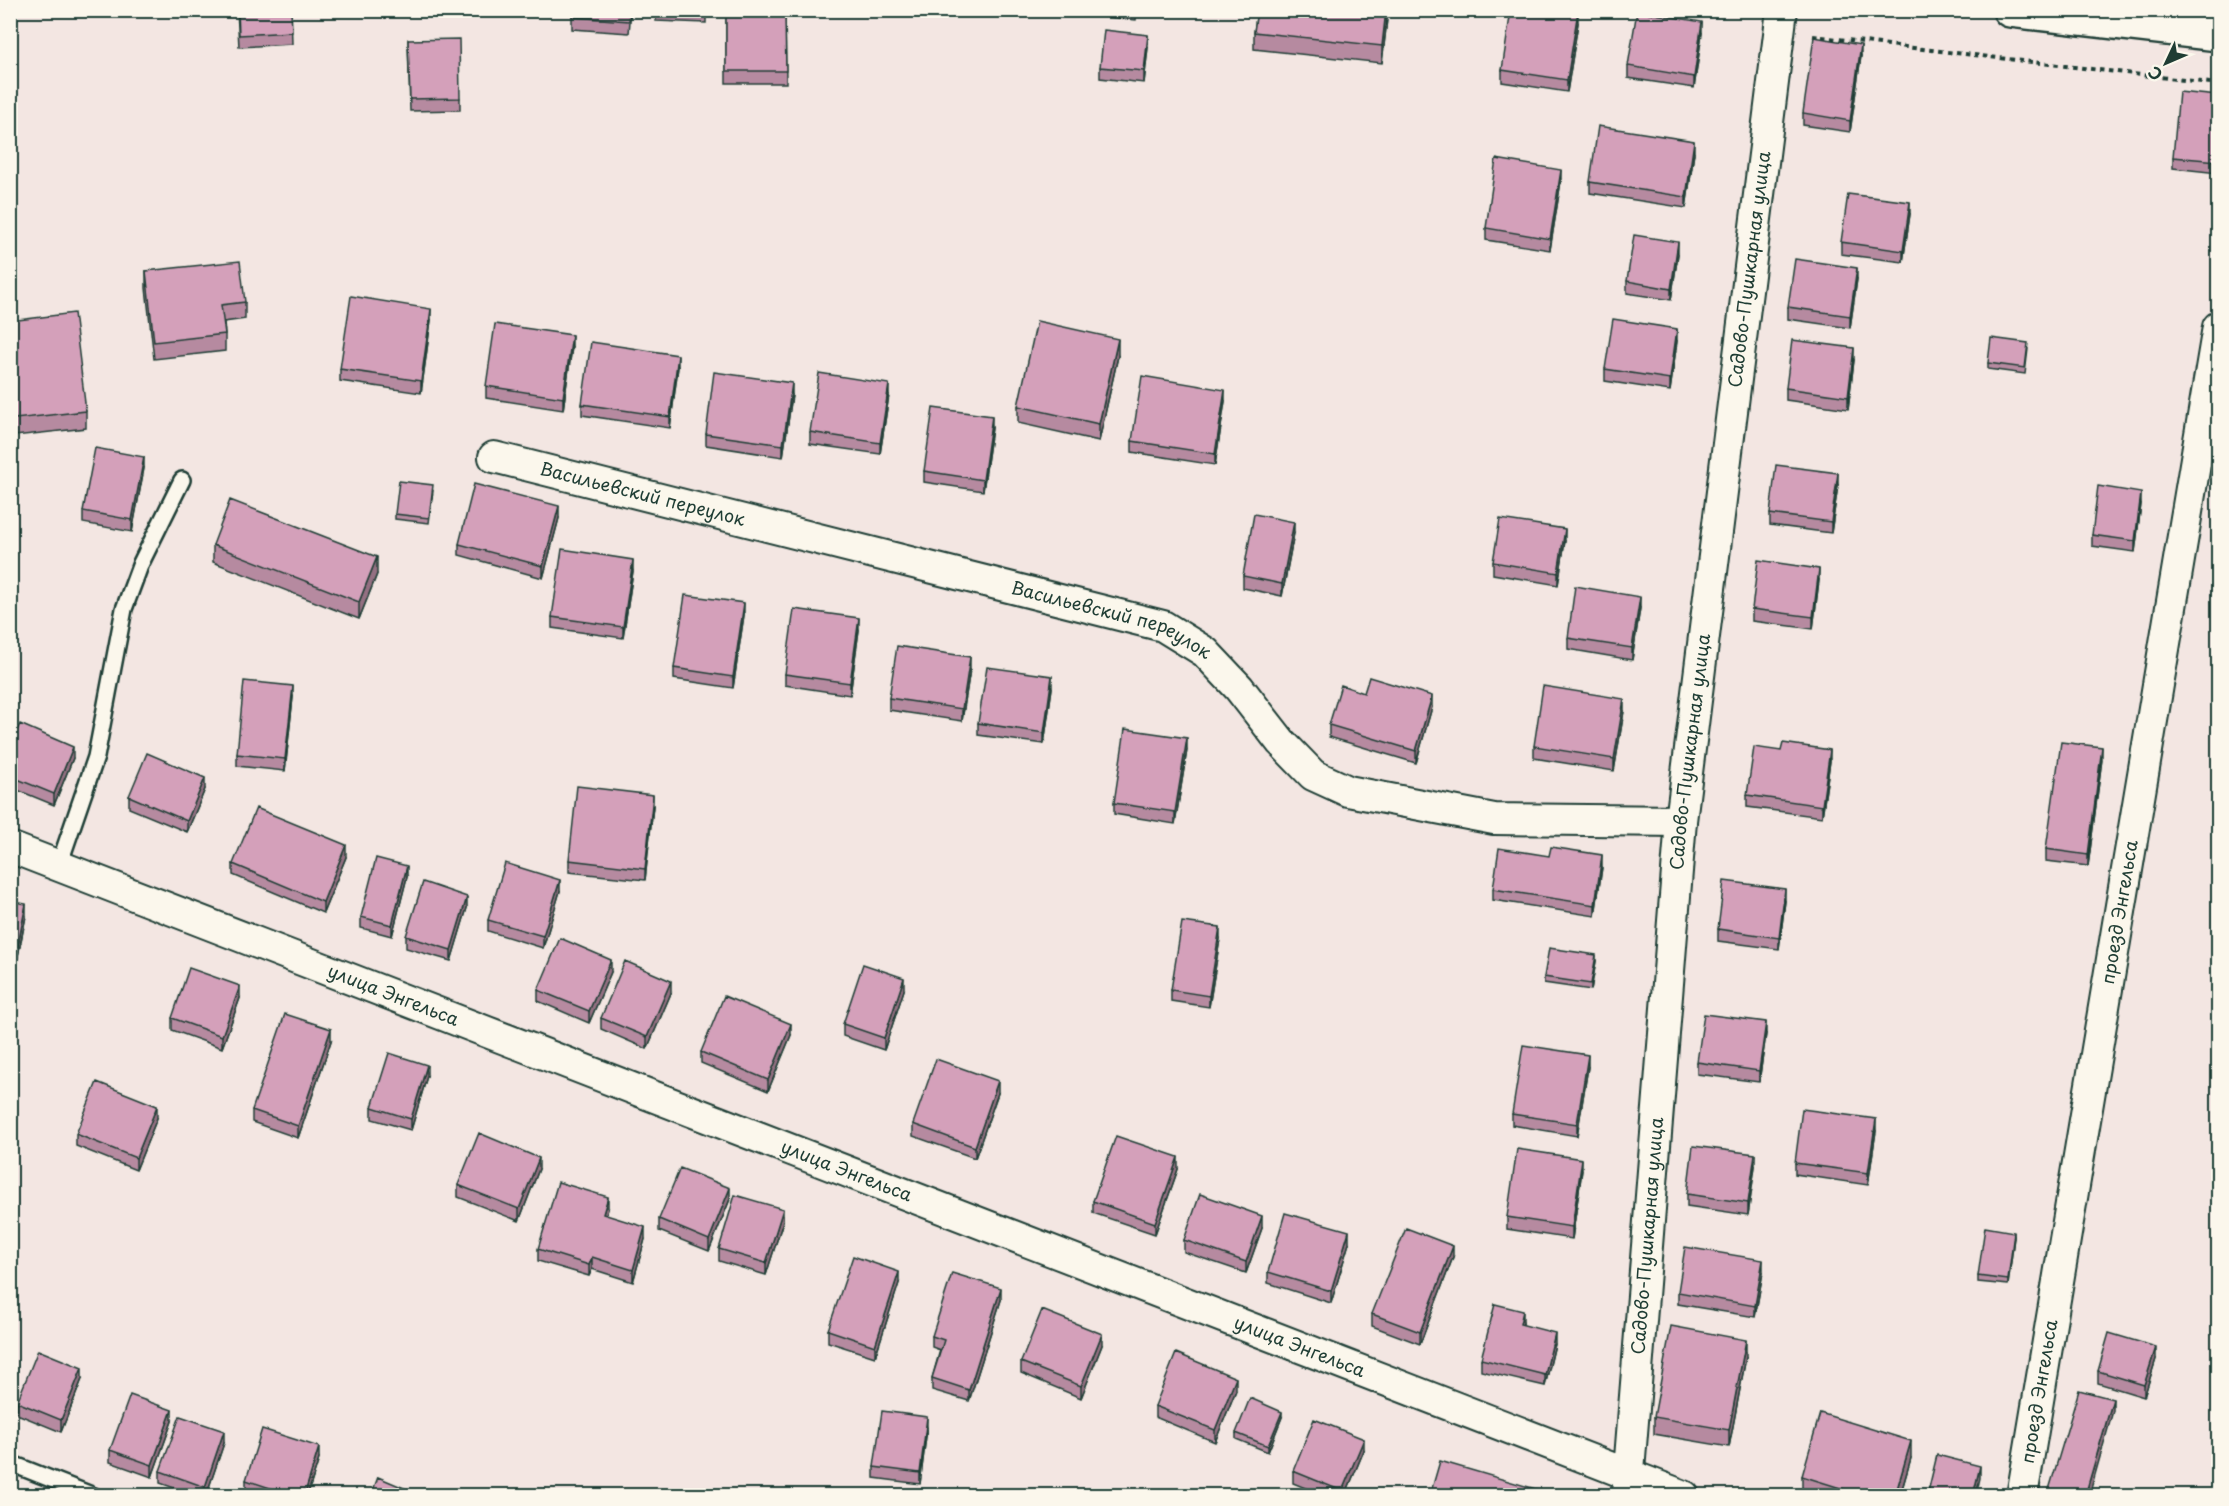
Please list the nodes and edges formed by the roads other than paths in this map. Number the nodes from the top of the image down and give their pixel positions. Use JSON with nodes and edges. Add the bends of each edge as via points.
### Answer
{"nodes":[{"id":1,"x":2010,"y":10,"type":"edge"},
{"id":2,"x":1781,"y":21,"type":"edge"},
{"id":3,"x":2218,"y":34,"type":"edge"},
{"id":4,"x":2218,"y":327,"type":"edge"},
{"id":5,"x":494,"y":457,"type":"dead end"},
{"id":6,"x":182,"y":480,"type":"dead end"},
{"id":7,"x":1681,"y":821,"type":"junction"},
{"id":8,"x":10,"y":847,"type":"edge"},
{"id":9,"x":59,"y":866,"type":"junction"},
{"id":10,"x":10,"y":1463,"type":"edge"},
{"id":11,"x":1628,"y":1486,"type":"edge"},
{"id":12,"x":94,"y":1496,"type":"edge"},
{"id":13,"x":1684,"y":1496,"type":"edge"},
{"id":14,"x":2022,"y":1496,"type":"edge"}],
"edges":[{"from":1,"to":3,"type":"main road"},
{"from":2,"to":7,"type":"street","name":"Садово-Пушкарная улица"},
{"from":4,"to":14,"type":"street","name":"проезд Энгельса"},
{"from":5,"to":7,"type":"street","name":"Васильевский переулок","via":[[1163,626],[1205,652],[1313,775],[1348,791],[1494,819]]},
{"from":6,"to":9,"type":"lane","via":[[141,563],[124,609],[96,757]]},
{"from":7,"to":11,"type":"street","name":"Садово-Пушкарная улица"},
{"from":8,"to":9,"type":"street","name":"улица Энгельса"},
{"from":9,"to":11,"type":"street","name":"улица Энгельса"},
{"from":10,"to":12,"type":"lane"},
{"from":11,"to":13,"type":"street","name":"улица Энгельса"}]}
